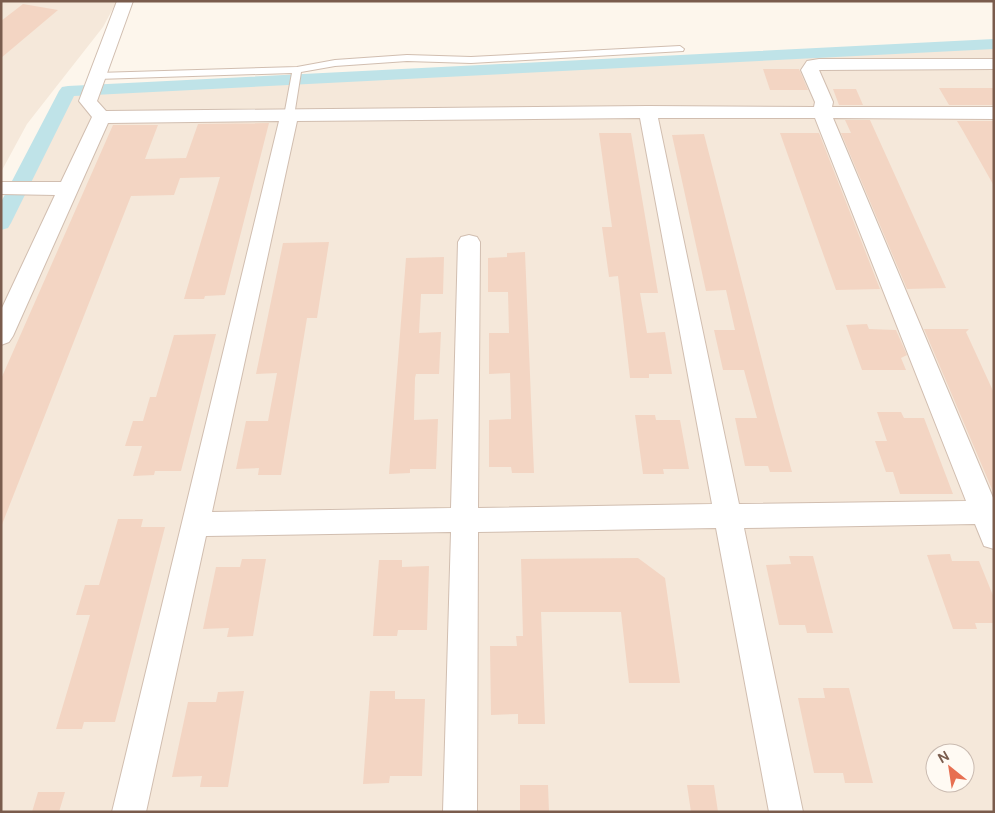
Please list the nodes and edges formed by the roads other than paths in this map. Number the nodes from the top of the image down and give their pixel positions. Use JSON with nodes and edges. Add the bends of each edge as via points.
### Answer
{"nodes":[{"id":1,"x":125,"y":1,"type":"edge"},
{"id":2,"x":680,"y":49,"type":"dead end"},
{"id":3,"x":994,"y":64,"type":"edge"},
{"id":4,"x":298,"y":70,"type":"junction"},
{"id":5,"x":97,"y":76,"type":"junction"},
{"id":6,"x":648,"y":112,"type":"junction"},
{"id":7,"x":822,"y":113,"type":"junction"},
{"id":8,"x":994,"y":113,"type":"edge"},
{"id":9,"x":289,"y":116,"type":"junction"},
{"id":10,"x":101,"y":117,"type":"junction"},
{"id":11,"x":1,"y":188,"type":"edge"},
{"id":12,"x":68,"y":189,"type":"junction"},
{"id":13,"x":469,"y":242,"type":"dead end"},
{"id":14,"x":1,"y":336,"type":"edge"},
{"id":15,"x":728,"y":516,"type":"junction"},
{"id":16,"x":464,"y":520,"type":"junction"},
{"id":17,"x":990,"y":520,"type":"edge"},
{"id":18,"x":196,"y":524,"type":"junction"},
{"id":19,"x":129,"y":812,"type":"edge"},
{"id":20,"x":460,"y":812,"type":"edge"},
{"id":21,"x":786,"y":812,"type":"edge"}],
"edges":[{"from":1,"to":5,"type":"street"},
{"from":2,"to":4,"type":"lane","via":[[471,60],[407,58],[335,63]]},
{"from":3,"to":7,"type":"street","via":[[813,65],[810,70],[824,102]]},
{"from":4,"to":5,"type":"lane"},
{"from":4,"to":9,"type":"lane"},
{"from":5,"to":10,"type":"street","via":[[88,101]]},
{"from":6,"to":7,"type":"street"},
{"from":6,"to":9,"type":"street"},
{"from":6,"to":15,"type":"street"},
{"from":7,"to":8,"type":"street"},
{"from":7,"to":17,"type":"street"},
{"from":9,"to":10,"type":"street"},
{"from":9,"to":18,"type":"street"},
{"from":10,"to":12,"type":"street"},
{"from":11,"to":12,"type":"street"},
{"from":12,"to":14,"type":"street"},
{"from":13,"to":16,"type":"street"},
{"from":15,"to":16,"type":"street"},
{"from":15,"to":17,"type":"street"},
{"from":15,"to":21,"type":"street"},
{"from":16,"to":18,"type":"street"},
{"from":16,"to":20,"type":"street"},
{"from":18,"to":19,"type":"street"}]}
